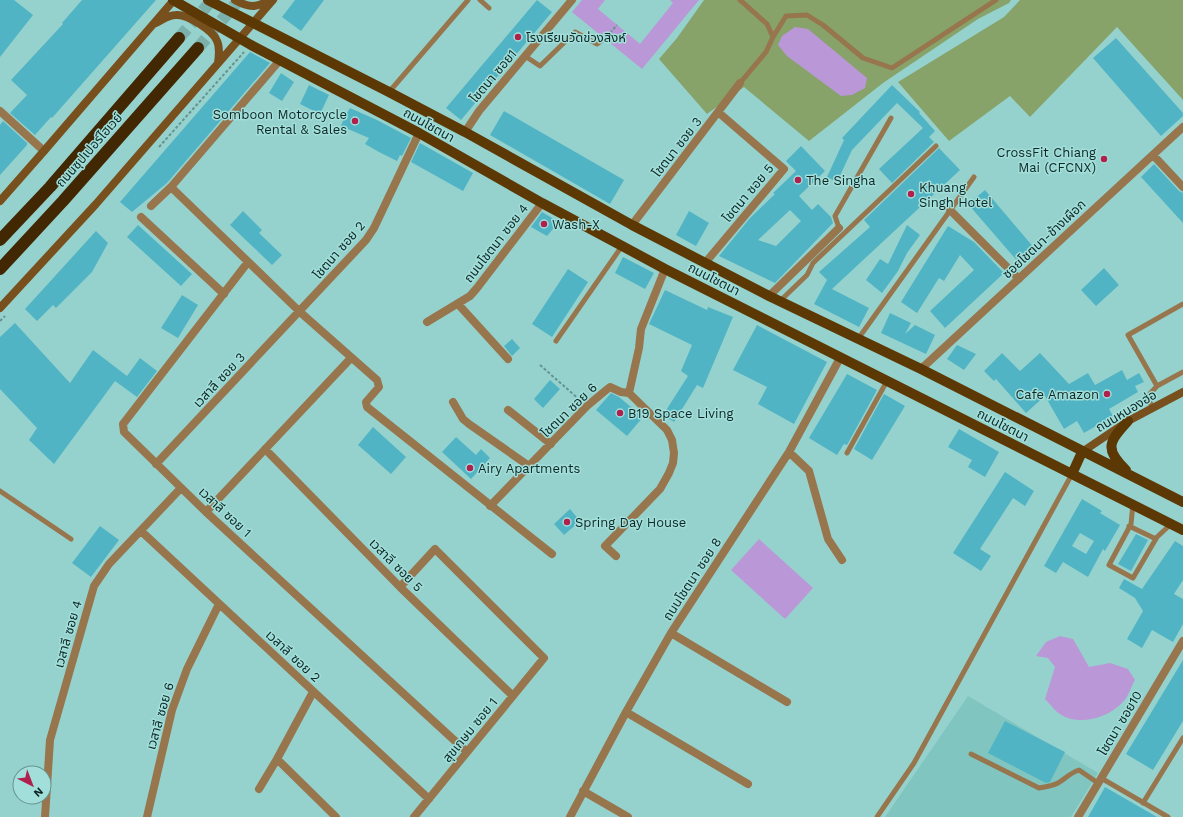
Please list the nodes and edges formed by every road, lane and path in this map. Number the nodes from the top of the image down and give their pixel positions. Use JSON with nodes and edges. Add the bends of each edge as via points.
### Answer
{"nodes":[{"id":1,"x":173,"y":0,"type":"edge"},
{"id":2,"x":208,"y":0,"type":"edge"},
{"id":3,"x":235,"y":0,"type":"edge"},
{"id":4,"x":272,"y":0,"type":"edge"},
{"id":5,"x":468,"y":0,"type":"edge"},
{"id":6,"x":480,"y":0,"type":"edge"},
{"id":7,"x":572,"y":0,"type":"edge"},
{"id":8,"x":740,"y":0,"type":"edge"},
{"id":9,"x":996,"y":0,"type":"edge"},
{"id":10,"x":489,"y":8,"type":"dead end"},
{"id":11,"x":253,"y":23,"type":"junction"},
{"id":12,"x":617,"y":25,"type":"dead end"},
{"id":13,"x":151,"y":26,"type":"junction"},
{"id":14,"x":773,"y":37,"type":"junction"},
{"id":15,"x":179,"y":38,"type":"tunnel mouth"},
{"id":16,"x":240,"y":38,"type":"junction"},
{"id":17,"x":604,"y":38,"type":"joint"},
{"id":18,"x":198,"y":48,"type":"tunnel mouth"},
{"id":19,"x":525,"y":56,"type":"junction"},
{"id":20,"x":280,"y":60,"type":"junction"},
{"id":21,"x":218,"y":62,"type":"junction"},
{"id":22,"x":740,"y":83,"type":"joint"},
{"id":23,"x":389,"y":92,"type":"junction"},
{"id":24,"x":0,"y":111,"type":"edge"},
{"id":25,"x":718,"y":112,"type":"junction"},
{"id":26,"x":891,"y":118,"type":"dead end"},
{"id":27,"x":1183,"y":127,"type":"edge"},
{"id":28,"x":465,"y":132,"type":"junction"},
{"id":29,"x":420,"y":134,"type":"junction"},
{"id":30,"x":936,"y":146,"type":"dead end"},
{"id":31,"x":44,"y":151,"type":"junction"},
{"id":32,"x":1153,"y":155,"type":"junction"},
{"id":33,"x":974,"y":177,"type":"dead end"},
{"id":34,"x":171,"y":187,"type":"junction"},
{"id":35,"x":1183,"y":187,"type":"edge"},
{"id":36,"x":0,"y":200,"type":"edge"},
{"id":37,"x":542,"y":203,"type":"junction"},
{"id":38,"x":151,"y":206,"type":"dead end"},
{"id":39,"x":950,"y":210,"type":"junction"},
{"id":40,"x":141,"y":217,"type":"dead end"},
{"id":41,"x":632,"y":225,"type":"junction"},
{"id":42,"x":839,"y":228,"type":"joint"},
{"id":43,"x":0,"y":240,"type":"edge"},
{"id":44,"x":622,"y":246,"type":"junction"},
{"id":45,"x":248,"y":262,"type":"junction"},
{"id":46,"x":705,"y":263,"type":"junction"},
{"id":47,"x":0,"y":269,"type":"edge"},
{"id":48,"x":665,"y":269,"type":"junction"},
{"id":49,"x":1019,"y":279,"type":"junction"},
{"id":50,"x":224,"y":294,"type":"junction"},
{"id":51,"x":768,"y":296,"type":"junction"},
{"id":52,"x":780,"y":301,"type":"junction"},
{"id":53,"x":458,"y":304,"type":"junction"},
{"id":54,"x":1183,"y":304,"type":"edge"},
{"id":55,"x":0,"y":308,"type":"edge"},
{"id":56,"x":300,"y":312,"type":"junction"},
{"id":57,"x":428,"y":322,"type":"dead end"},
{"id":58,"x":858,"y":340,"type":"junction"},
{"id":59,"x":556,"y":341,"type":"dead end"},
{"id":60,"x":351,"y":358,"type":"junction"},
{"id":61,"x":508,"y":358,"type":"dead end"},
{"id":62,"x":840,"y":358,"type":"junction"},
{"id":63,"x":540,"y":365,"type":"dead end"},
{"id":64,"x":920,"y":370,"type":"junction"},
{"id":65,"x":1183,"y":372,"type":"edge"},
{"id":66,"x":887,"y":381,"type":"junction"},
{"id":67,"x":1157,"y":386,"type":"junction"},
{"id":68,"x":1183,"y":392,"type":"edge"},
{"id":69,"x":629,"y":393,"type":"junction"},
{"id":70,"x":453,"y":402,"type":"dead end"},
{"id":71,"x":587,"y":406,"type":"junction"},
{"id":72,"x":1152,"y":408,"type":"junction"},
{"id":73,"x":508,"y":410,"type":"dead end"},
{"id":74,"x":1128,"y":421,"type":"junction"},
{"id":75,"x":551,"y":444,"type":"junction"},
{"id":76,"x":265,"y":449,"type":"junction"},
{"id":77,"x":789,"y":452,"type":"junction"},
{"id":78,"x":1082,"y":452,"type":"junction"},
{"id":79,"x":846,"y":453,"type":"dead end"},
{"id":80,"x":156,"y":464,"type":"junction"},
{"id":81,"x":529,"y":466,"type":"junction"},
{"id":82,"x":1072,"y":474,"type":"junction"},
{"id":83,"x":1134,"y":477,"type":"junction"},
{"id":84,"x":181,"y":488,"type":"junction"},
{"id":85,"x":0,"y":491,"type":"edge"},
{"id":86,"x":1183,"y":502,"type":"edge"},
{"id":87,"x":1133,"y":504,"type":"junction"},
{"id":88,"x":490,"y":506,"type":"junction"},
{"id":89,"x":206,"y":512,"type":"junction"},
{"id":90,"x":1171,"y":524,"type":"junction"},
{"id":91,"x":1130,"y":526,"type":"junction"},
{"id":92,"x":1183,"y":530,"type":"edge"},
{"id":93,"x":141,"y":531,"type":"junction"},
{"id":94,"x":71,"y":539,"type":"dead end"},
{"id":95,"x":1156,"y":540,"type":"junction"},
{"id":96,"x":552,"y":554,"type":"dead end"},
{"id":97,"x":616,"y":556,"type":"dead end"},
{"id":98,"x":842,"y":560,"type":"dead end"},
{"id":99,"x":400,"y":587,"type":"junction"},
{"id":100,"x":219,"y":604,"type":"junction"},
{"id":101,"x":671,"y":633,"type":"junction"},
{"id":102,"x":1183,"y":641,"type":"edge"},
{"id":103,"x":313,"y":692,"type":"junction"},
{"id":104,"x":513,"y":696,"type":"junction"},
{"id":105,"x":787,"y":702,"type":"dead end"},
{"id":106,"x":626,"y":712,"type":"junction"},
{"id":107,"x":1183,"y":738,"type":"edge"},
{"id":108,"x":467,"y":752,"type":"junction"},
{"id":109,"x":971,"y":754,"type":"dead end"},
{"id":110,"x":277,"y":759,"type":"junction"},
{"id":111,"x":1100,"y":781,"type":"junction"},
{"id":112,"x":748,"y":784,"type":"dead end"},
{"id":113,"x":259,"y":789,"type":"dead end"},
{"id":114,"x":583,"y":791,"type":"junction"},
{"id":115,"x":429,"y":799,"type":"junction"},
{"id":116,"x":1143,"y":803,"type":"junction"},
{"id":117,"x":45,"y":817,"type":"edge"},
{"id":118,"x":147,"y":817,"type":"edge"},
{"id":119,"x":336,"y":817,"type":"edge"},
{"id":120,"x":414,"y":817,"type":"edge"},
{"id":121,"x":570,"y":817,"type":"edge"},
{"id":122,"x":628,"y":817,"type":"edge"},
{"id":123,"x":877,"y":817,"type":"edge"},
{"id":124,"x":1078,"y":817,"type":"edge"},
{"id":125,"x":1168,"y":817,"type":"edge"}],
"edges":[{"from":1,"to":13,"type":"main road"},
{"from":1,"to":16,"type":"main road","name":"ถนนโชตนา"},
{"from":2,"to":11,"type":"main road","name":"ถนนโชตนา"},
{"from":3,"to":4,"type":"main road","via":[[256,6]]},
{"from":4,"to":11,"type":"main road"},
{"from":5,"to":23,"type":"lane"},
{"from":6,"to":10,"type":"lane"},
{"from":7,"to":19,"type":"street","name":"โชตนา ซอย1"},
{"from":8,"to":14,"type":"lane","via":[[767,24]]},
{"from":9,"to":14,"type":"lane","via":[[892,68],[863,58],[807,14],[786,16]]},
{"from":11,"to":16,"type":"main road"},
{"from":11,"to":23,"type":"main road","name":"ถนนโชตนา"},
{"from":12,"to":17,"type":"path"},
{"from":13,"to":21,"type":"main road","via":[[171,15],[186,16],[213,33],[219,46]]},
{"from":13,"to":31,"type":"main road"},
{"from":14,"to":22,"type":"lane","via":[[766,52]]},
{"from":15,"to":43,"type":"highway","name":"ถนนซุปเปอร์ไฮเวย์","via":[[50,187]]},
{"from":16,"to":20,"type":"main road","name":"ถนนโชตนา"},
{"from":16,"to":21,"type":"main road"},
{"from":17,"to":19,"type":"lane","via":[[597,44],[575,32],[540,66]]},
{"from":18,"to":47,"type":"highway","name":"ถนนซุปเปอร์ไฮเวย์"},
{"from":19,"to":28,"type":"street","name":"โชตนา ซอย1","via":[[479,111]]},
{"from":20,"to":29,"type":"main road","name":"ถนนโชตนา"},
{"from":20,"to":34,"type":"street"},
{"from":21,"to":55,"type":"main road","via":[[96,204]]},
{"from":22,"to":25,"type":"street","name":"โชตนา ซอย 3"},
{"from":23,"to":28,"type":"main road","name":"ถนนโชตนา"},
{"from":24,"to":31,"type":"street"},
{"from":25,"to":41,"type":"street","name":"โชตนา ซอย 3"},
{"from":25,"to":46,"type":"street","name":"โชตนา ซอย 5","via":[[784,168]]},
{"from":26,"to":42,"type":"lane","via":[[836,216]]},
{"from":27,"to":32,"type":"street","name":"ซอยโชตนา-ช้างเผือก"},
{"from":28,"to":41,"type":"main road","name":"ถนนโชตนา"},
{"from":29,"to":37,"type":"main road","name":"ถนนโชตนา"},
{"from":29,"to":56,"type":"street","name":"โชตนา ซอย 2","via":[[366,240]]},
{"from":30,"to":52,"type":"lane","via":[[813,263],[807,275]]},
{"from":31,"to":36,"type":"main road"},
{"from":32,"to":35,"type":"street"},
{"from":32,"to":49,"type":"street","name":"ซอยโชตนา-ช้างเผือก"},
{"from":33,"to":39,"type":"lane"},
{"from":34,"to":38,"type":"street"},
{"from":34,"to":45,"type":"street"},
{"from":37,"to":44,"type":"main road","name":"ถนนโชตนา"},
{"from":37,"to":53,"type":"street","name":"ถนนโชตนา ซอย 4","via":[[477,288]]},
{"from":39,"to":49,"type":"street"},
{"from":39,"to":58,"type":"lane"},
{"from":40,"to":50,"type":"street"},
{"from":41,"to":46,"type":"main road","name":"ถนนโชตนา"},
{"from":42,"to":51,"type":"street"},
{"from":44,"to":48,"type":"main road","name":"ถนนโชตนา"},
{"from":44,"to":59,"type":"lane"},
{"from":45,"to":50,"type":"street","name":"เวสาลี ซอย 1"},
{"from":45,"to":56,"type":"street"},
{"from":46,"to":51,"type":"main road","name":"ถนนโชตนา"},
{"from":48,"to":62,"type":"main road","name":"ถนนโชตนา"},
{"from":48,"to":69,"type":"street","via":[[641,329],[640,348]]},
{"from":49,"to":64,"type":"street","name":"ซอยโชตนา-ช้างเผือก"},
{"from":50,"to":80,"type":"street","name":"เวสาลี ซอย 1","via":[[123,424],[124,432]]},
{"from":51,"to":52,"type":"main road","name":"ถนนโชตนา"},
{"from":52,"to":58,"type":"main road","name":"ถนนโชตนา"},
{"from":53,"to":57,"type":"street","name":"ถนนโชตนา ซอย 4"},
{"from":53,"to":61,"type":"street"},
{"from":54,"to":67,"type":"lane","via":[[1128,335]]},
{"from":56,"to":60,"type":"street"},
{"from":56,"to":80,"type":"street","name":"เวสาลี ซอย 3"},
{"from":58,"to":64,"type":"main road","name":"ถนนโชตนา"},
{"from":60,"to":76,"type":"street"},
{"from":60,"to":88,"type":"street","via":[[377,380],[379,387],[366,402],[367,407]]},
{"from":62,"to":66,"type":"main road","name":"ถนนโชตนา"},
{"from":62,"to":77,"type":"street","name":"ถนนโชตนา ซอย 8"},
{"from":63,"to":71,"type":"path"},
{"from":64,"to":78,"type":"main road","name":"ถนนโชตนา"},
{"from":65,"to":67,"type":"lane"},
{"from":66,"to":79,"type":"lane"},
{"from":66,"to":82,"type":"main road","name":"ถนนโชตนา"},
{"from":67,"to":72,"type":"lane","via":[[1148,396]]},
{"from":68,"to":72,"type":"main road","name":"ถนนหนองฮ่อ"},
{"from":69,"to":71,"type":"street","name":"โชตนา ซอย 6","via":[[610,388]]},
{"from":69,"to":97,"type":"street","via":[[667,430],[674,453],[673,463],[660,489],[605,546]]},
{"from":70,"to":81,"type":"street","via":[[463,419]]},
{"from":71,"to":75,"type":"street","name":"โชตนา ซอย 6"},
{"from":72,"to":74,"type":"main road","name":"ถนนหนองฮ่อ"},
{"from":73,"to":75,"type":"street"},
{"from":74,"to":78,"type":"main road","name":"ถนนหนองฮ่อ"},
{"from":74,"to":83,"type":"main road","via":[[1114,438],[1111,449],[1117,461]]},
{"from":75,"to":81,"type":"street","name":"โชตนา ซอย 6"},
{"from":76,"to":89,"type":"street"},
{"from":76,"to":99,"type":"street","name":"เวสาลี ซอย 5"},
{"from":77,"to":98,"type":"street","via":[[809,471],[828,539]]},
{"from":77,"to":101,"type":"street","name":"ถนนโชตนา ซอย 8"},
{"from":78,"to":82,"type":"main road"},
{"from":78,"to":83,"type":"main road","name":"ถนนโชตนา"},
{"from":80,"to":84,"type":"street","name":"เวสาลี ซอย 1"},
{"from":81,"to":88,"type":"street","name":"โชตนา ซอย 6"},
{"from":82,"to":87,"type":"main road","name":"ถนนโชตนา"},
{"from":82,"to":123,"type":"lane","via":[[914,763]]},
{"from":83,"to":86,"type":"main road","name":"ถนนโชตนา"},
{"from":84,"to":89,"type":"street","name":"เวสาลี ซอย 1"},
{"from":84,"to":93,"type":"street","name":"เวสาลี ซอย 4"},
{"from":85,"to":94,"type":"lane"},
{"from":87,"to":90,"type":"main road","name":"ถนนโชตนา"},
{"from":87,"to":91,"type":"lane"},
{"from":88,"to":96,"type":"street"},
{"from":89,"to":108,"type":"street","name":"เวสาลี ซอย 1"},
{"from":90,"to":92,"type":"main road","name":"ถนนโชตนา"},
{"from":90,"to":95,"type":"lane"},
{"from":91,"to":95,"type":"lane"},
{"from":91,"to":95,"type":"lane","via":[[1109,565],[1133,578]]},
{"from":93,"to":100,"type":"street","name":"เวสาลี ซอย 2"},
{"from":93,"to":117,"type":"street","name":"เวสาลี ซอย 4","via":[[109,564],[94,586],[50,740]]},
{"from":99,"to":104,"type":"street","name":"เวสาลี ซอย 5"},
{"from":99,"to":104,"type":"street","name":"สุขเกษม ซอย 1","via":[[434,550],[544,658]]},
{"from":100,"to":103,"type":"street","name":"เวสาลี ซอย 2"},
{"from":100,"to":118,"type":"street","name":"เวสาลี ซอย 6","via":[[187,669],[172,710]]},
{"from":101,"to":105,"type":"street"},
{"from":101,"to":106,"type":"street","name":"ถนนโชตนา ซอย 8"},
{"from":102,"to":111,"type":"street","name":"โชตนา ซอย10"},
{"from":103,"to":110,"type":"street"},
{"from":103,"to":115,"type":"street","name":"เวสาลี ซอย 2"},
{"from":104,"to":108,"type":"street","name":"สุขเกษม ซอย 1"},
{"from":106,"to":112,"type":"street"},
{"from":106,"to":114,"type":"street","name":"ถนนโชตนา ซอย 8"},
{"from":107,"to":116,"type":"lane"},
{"from":108,"to":115,"type":"street","name":"สุขเกษม ซอย 1"},
{"from":109,"to":111,"type":"lane","via":[[1039,788],[1058,783],[1071,772],[1079,770]]},
{"from":110,"to":113,"type":"street"},
{"from":110,"to":119,"type":"street"},
{"from":111,"to":116,"type":"lane"},
{"from":111,"to":124,"type":"street","name":"โชตนา ซอย10"},
{"from":114,"to":121,"type":"street","name":"ถนนโชตนา ซอย 8"},
{"from":114,"to":122,"type":"street"},
{"from":115,"to":120,"type":"street","name":"สุขเกษม ซอย 1"},
{"from":116,"to":125,"type":"lane"}]}
